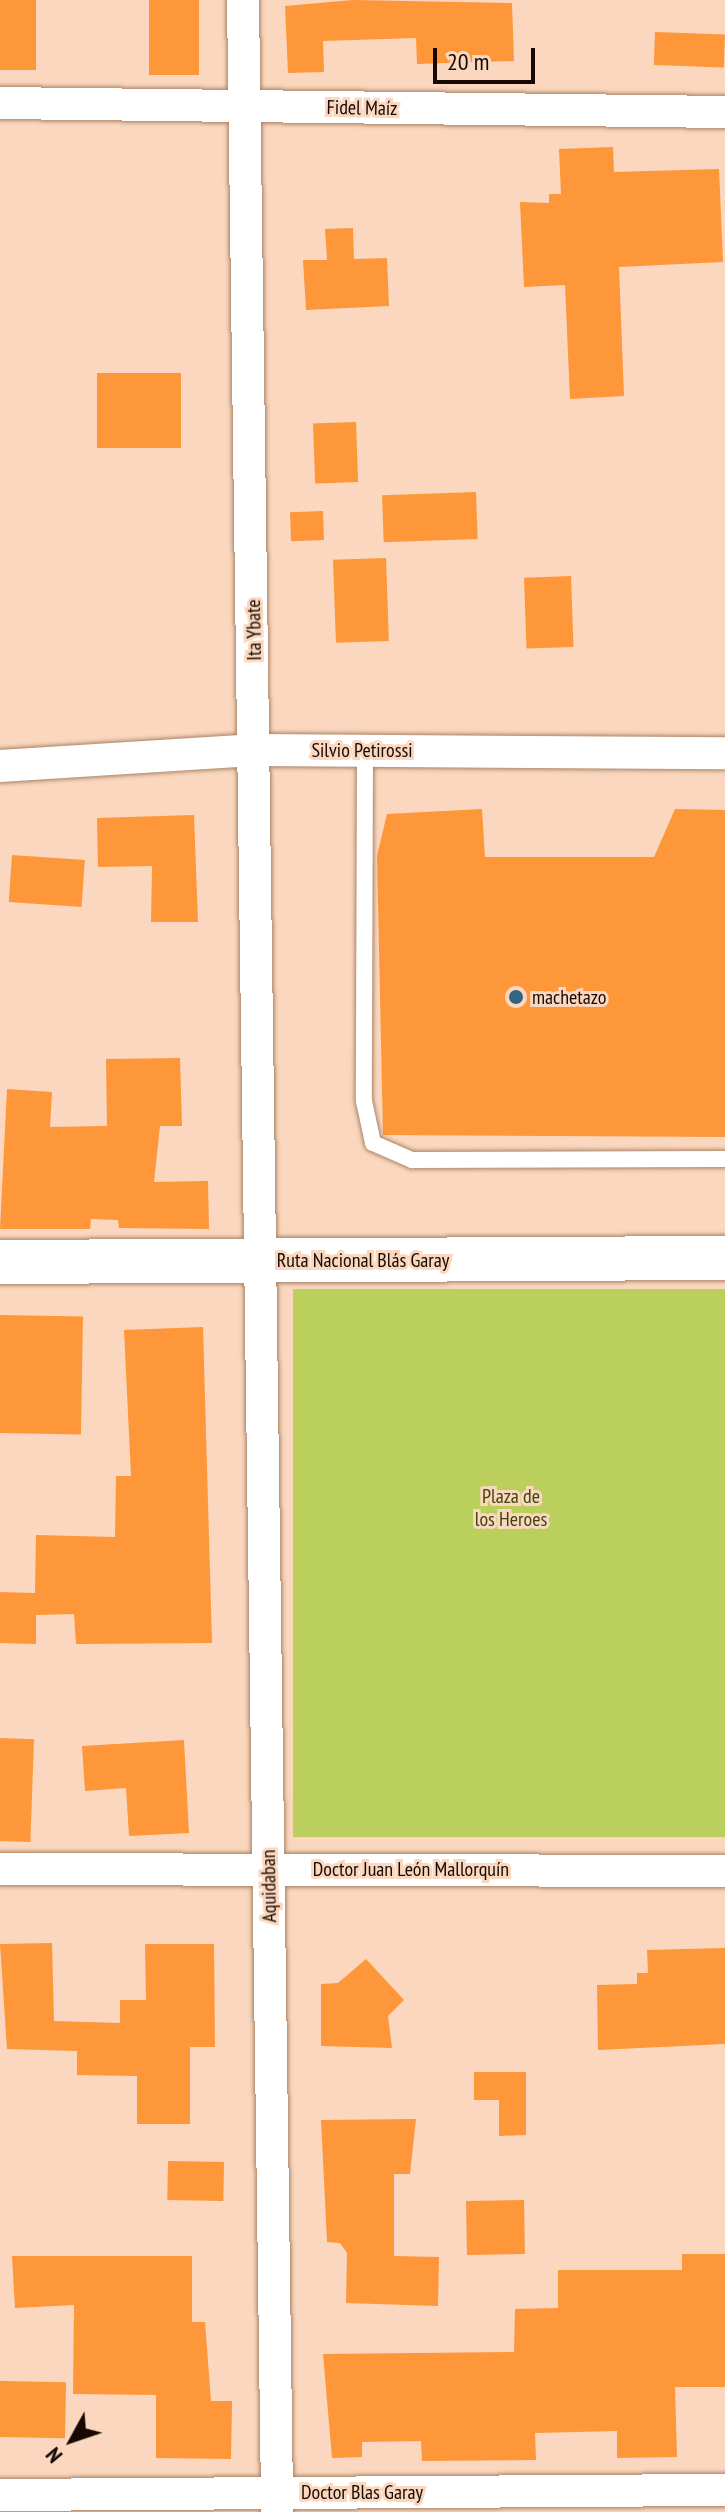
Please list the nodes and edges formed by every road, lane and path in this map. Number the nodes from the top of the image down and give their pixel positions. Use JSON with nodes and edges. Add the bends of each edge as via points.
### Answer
{"nodes":[{"id":1,"x":243,"y":0,"type":"edge"},
{"id":2,"x":0,"y":103,"type":"edge"},
{"id":3,"x":243,"y":107,"type":"junction"},
{"id":4,"x":725,"y":112,"type":"edge"},
{"id":5,"x":257,"y":750,"type":"junction"},
{"id":6,"x":365,"y":751,"type":"junction"},
{"id":7,"x":725,"y":753,"type":"edge"},
{"id":8,"x":0,"y":766,"type":"edge"},
{"id":9,"x":725,"y":1159,"type":"edge"},
{"id":10,"x":725,"y":1258,"type":"edge"},
{"id":11,"x":260,"y":1260,"type":"junction"},
{"id":12,"x":0,"y":1262,"type":"edge"},
{"id":13,"x":268,"y":1867,"type":"junction"},
{"id":14,"x":0,"y":1869,"type":"edge"},
{"id":15,"x":725,"y":1871,"type":"edge"},
{"id":16,"x":725,"y":2490,"type":"edge"},
{"id":17,"x":0,"y":2495,"type":"edge"},
{"id":18,"x":277,"y":2502,"type":"edge"}],
"edges":[{"from":1,"to":3,"type":"street","name":"Ita Ybate"},
{"from":2,"to":3,"type":"street","name":"Fidel Maíz"},
{"from":3,"to":4,"type":"street","name":"Fidel Maíz"},
{"from":3,"to":5,"type":"street","name":"Ita Ybate"},
{"from":5,"to":6,"type":"street","name":"Silvio Petirossi"},
{"from":5,"to":8,"type":"street","name":"Silvio Petirossi"},
{"from":5,"to":11,"type":"street","name":"Ita Ybate"},
{"from":6,"to":7,"type":"street","name":"Silvio Petirossi"},
{"from":6,"to":9,"type":"lane","via":[[364,1101],[373,1143],[412,1160]]},
{"from":10,"to":11,"type":"highway","name":"Ruta Nacional Blás Garay"},
{"from":11,"to":12,"type":"highway","name":"Ruta Nacional Blás Garay"},
{"from":11,"to":13,"type":"street","name":"Aquidaban"},
{"from":13,"to":14,"type":"street","name":"Doctor Juan León Mallorquín"},
{"from":13,"to":15,"type":"street","name":"Doctor Juan León Mallorquín"},
{"from":13,"to":18,"type":"street","name":"Aquidaban"},
{"from":16,"to":18,"type":"street","name":"Doctor Blas Garay"},
{"from":17,"to":18,"type":"street","name":"Doctor Blas Garay"}]}
